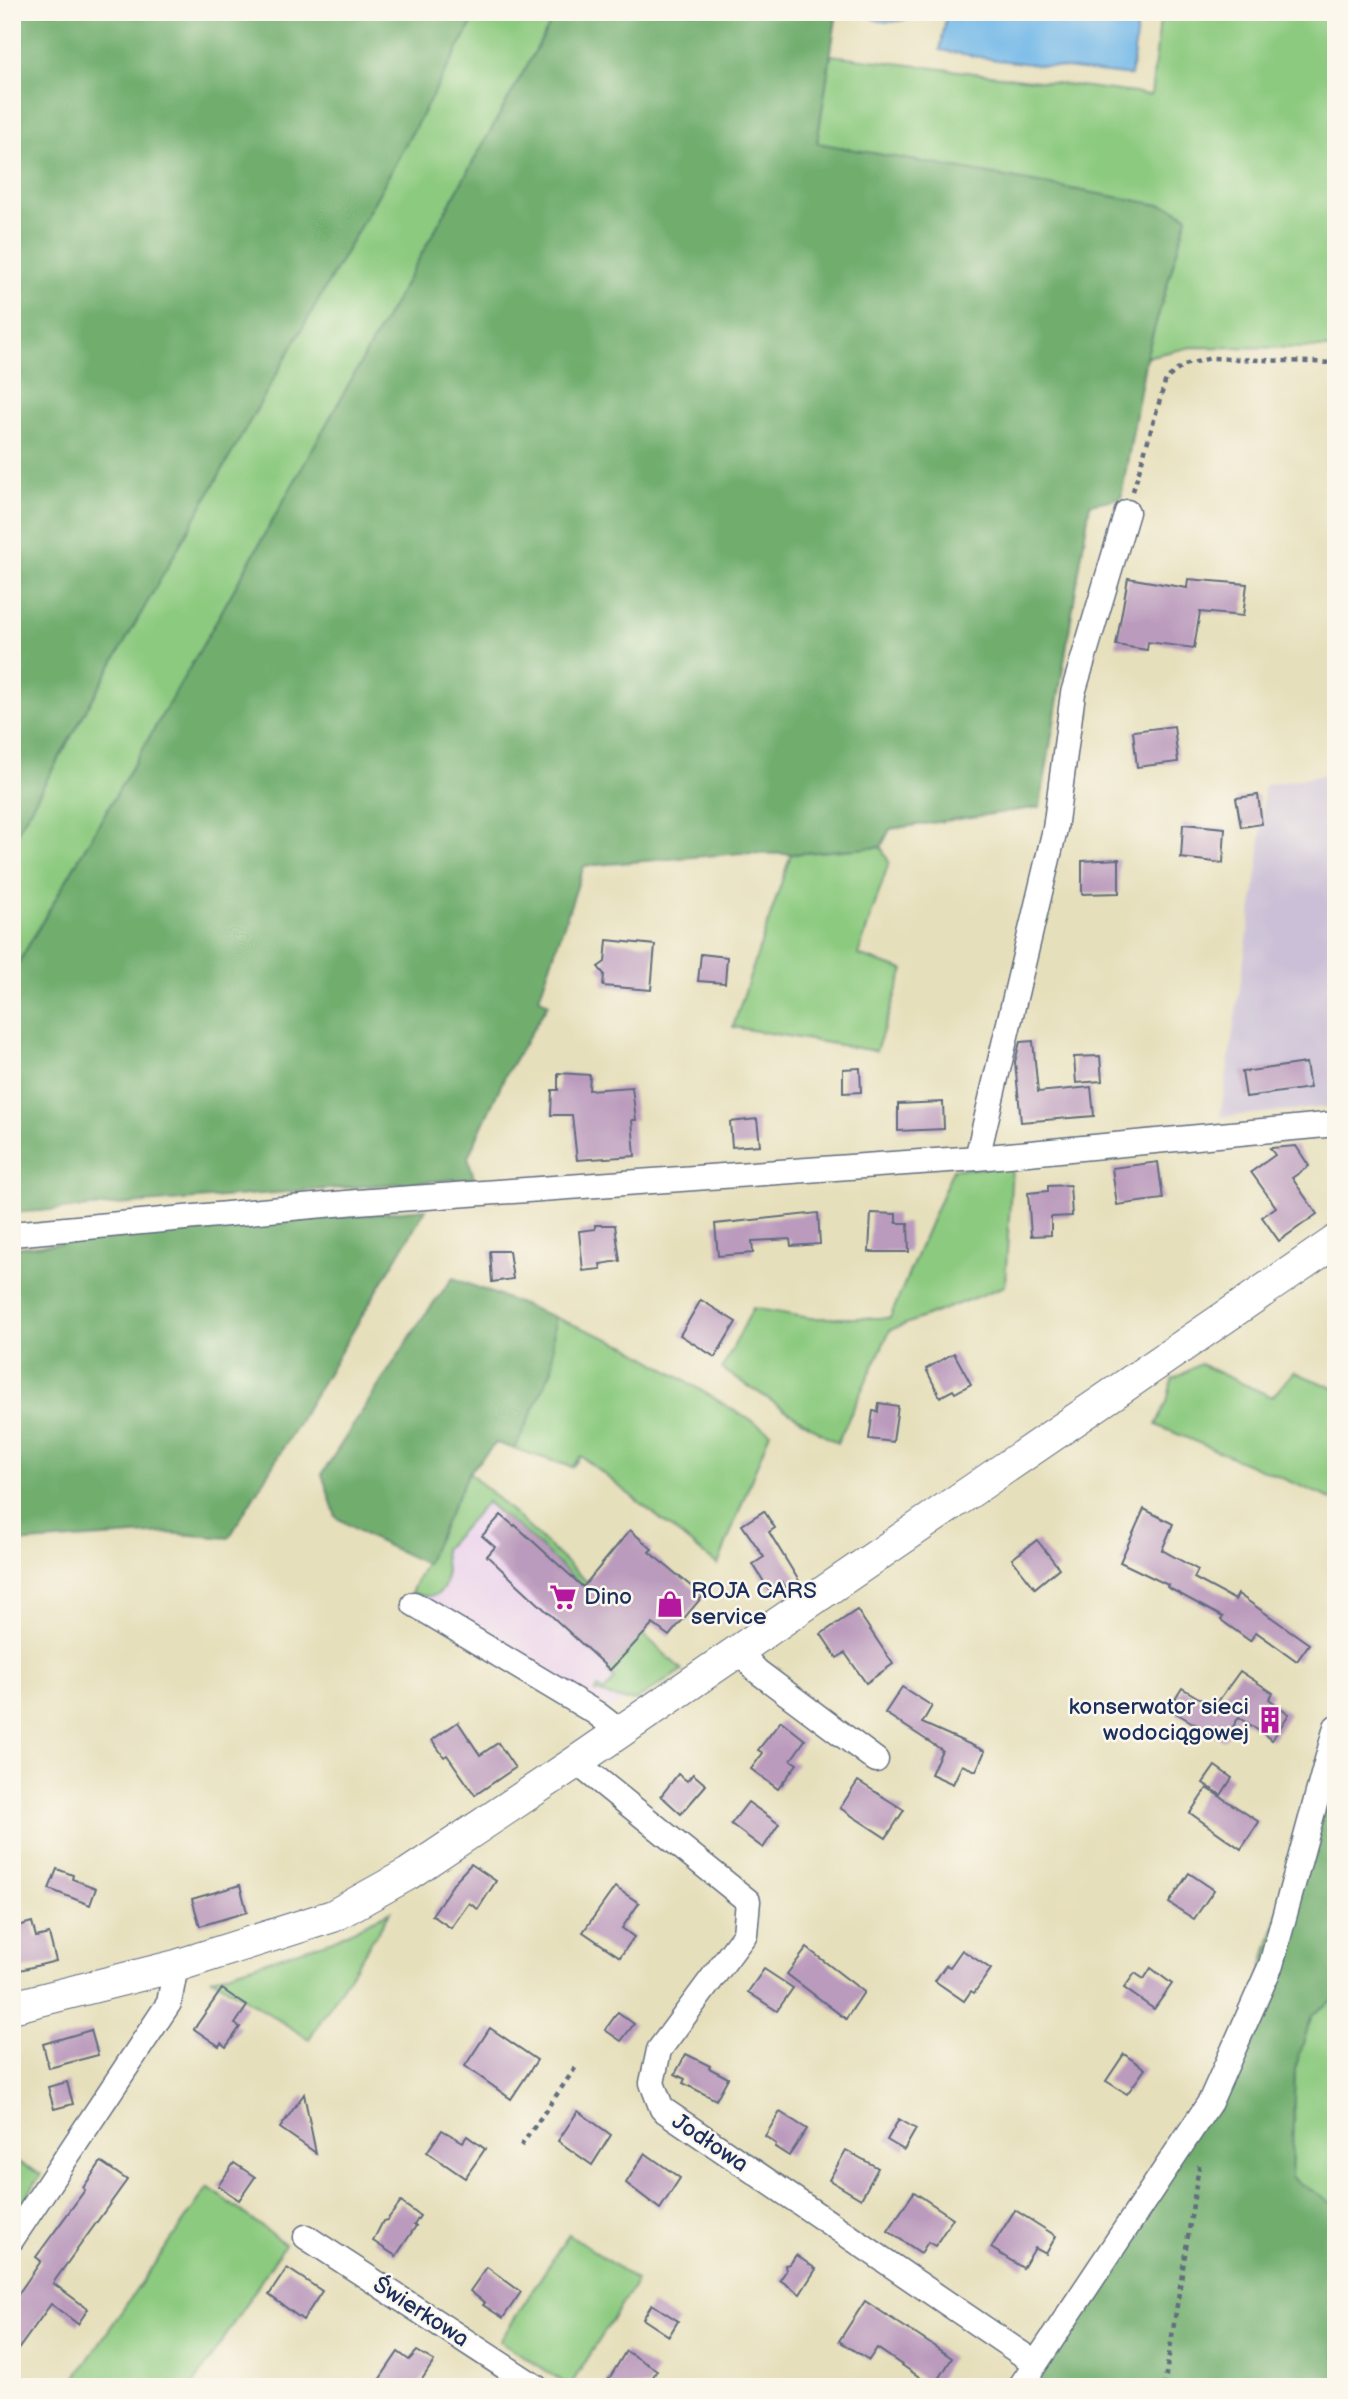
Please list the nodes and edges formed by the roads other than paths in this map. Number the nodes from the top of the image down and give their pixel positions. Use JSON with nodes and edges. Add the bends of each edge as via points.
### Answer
{"nodes":[{"id":1,"x":1127,"y":512,"type":"road end"},
{"id":2,"x":1336,"y":1124,"type":"edge"},
{"id":3,"x":977,"y":1158,"type":"junction"},
{"id":4,"x":12,"y":1234,"type":"edge"},
{"id":5,"x":1336,"y":1241,"type":"edge"},
{"id":6,"x":414,"y":1604,"type":"dead end"},
{"id":7,"x":738,"y":1651,"type":"junction"},
{"id":8,"x":1336,"y":1727,"type":"edge"},
{"id":9,"x":618,"y":1734,"type":"junction"},
{"id":10,"x":876,"y":1760,"type":"dead end"},
{"id":11,"x":576,"y":1762,"type":"junction"},
{"id":12,"x":176,"y":1966,"type":"junction"},
{"id":13,"x":12,"y":2007,"type":"edge"},
{"id":14,"x":306,"y":2238,"type":"dead end"},
{"id":15,"x":12,"y":2239,"type":"edge"},
{"id":16,"x":1035,"y":2363,"type":"junction"},
{"id":17,"x":536,"y":2387,"type":"edge"},
{"id":18,"x":1020,"y":2387,"type":"edge"}],
"edges":[{"from":1,"to":3,"type":"street","via":[[1073,693],[1055,829]]},
{"from":2,"to":3,"type":"street"},
{"from":3,"to":4,"type":"street","via":[[358,1202]]},
{"from":5,"to":7,"type":"main road"},
{"from":6,"to":9,"type":"street","via":[[596,1713]]},
{"from":7,"to":9,"type":"main road"},
{"from":7,"to":10,"type":"street","via":[[757,1671]]},
{"from":8,"to":16,"type":"street","via":[[1271,1965],[1210,2102]]},
{"from":9,"to":11,"type":"main road"},
{"from":11,"to":12,"type":"main road","via":[[408,1874],[333,1916]]},
{"from":11,"to":16,"type":"street","name":"Jodłowa","via":[[748,1901],[745,1934],[659,2050],[652,2083],[662,2109]]},
{"from":12,"to":13,"type":"main road"},
{"from":12,"to":15,"type":"street","via":[[169,2003]]},
{"from":14,"to":17,"type":"street","name":"Świerkowa"},
{"from":16,"to":18,"type":"street"}]}
